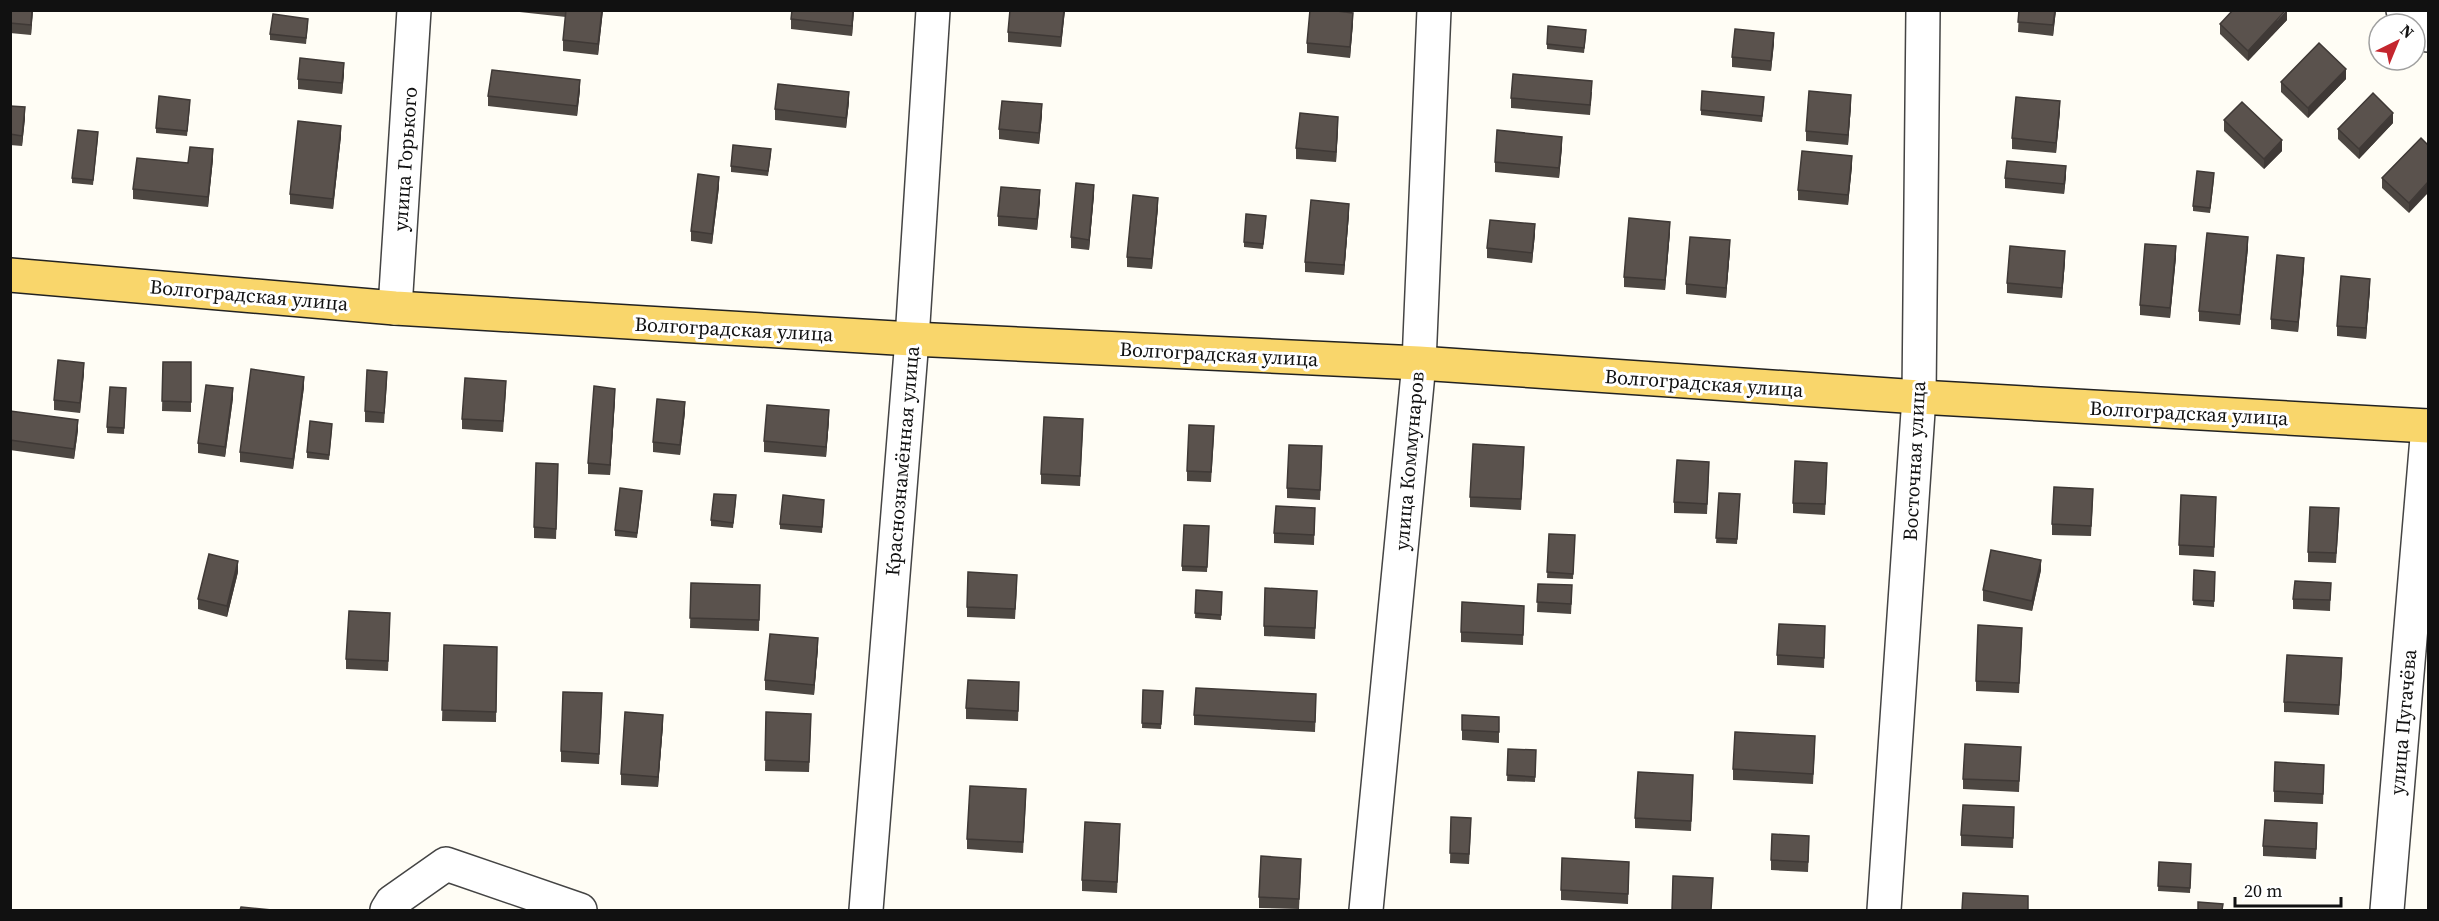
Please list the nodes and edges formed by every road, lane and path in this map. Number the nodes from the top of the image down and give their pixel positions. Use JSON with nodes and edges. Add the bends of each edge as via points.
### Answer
{"nodes":[{"id":1,"x":414,"y":10,"type":"edge"},
{"id":2,"x":933,"y":10,"type":"edge"},
{"id":3,"x":1434,"y":10,"type":"edge"},
{"id":4,"x":1923,"y":10,"type":"edge"},
{"id":5,"x":2403,"y":10,"type":"edge"},
{"id":6,"x":2428,"y":35,"type":"edge"},
{"id":7,"x":10,"y":275,"type":"edge"},
{"id":8,"x":395,"y":308,"type":"junction"},
{"id":9,"x":912,"y":339,"type":"junction"},
{"id":10,"x":1419,"y":363,"type":"junction"},
{"id":11,"x":1919,"y":398,"type":"junction"},
{"id":12,"x":2428,"y":426,"type":"edge"},
{"id":13,"x":387,"y":910,"type":"edge"},
{"id":14,"x":580,"y":910,"type":"edge"},
{"id":15,"x":866,"y":910,"type":"edge"},
{"id":16,"x":1366,"y":910,"type":"edge"},
{"id":17,"x":1884,"y":910,"type":"edge"},
{"id":18,"x":2387,"y":910,"type":"edge"}],
"edges":[{"from":1,"to":8,"type":"street","name":"улица Горького"},
{"from":2,"to":9,"type":"street","name":"Краснознамённая улица"},
{"from":3,"to":10,"type":"street","name":"улица Коммунаров"},
{"from":4,"to":11,"type":"street","name":"Восточная улица"},
{"from":5,"to":6,"type":"street"},
{"from":7,"to":8,"type":"main road","name":"Волгоградская улица"},
{"from":8,"to":9,"type":"main road","name":"Волгоградская улица"},
{"from":9,"to":10,"type":"main road","name":"Волгоградская улица"},
{"from":9,"to":15,"type":"street","name":"Краснознамённая улица"},
{"from":10,"to":11,"type":"main road","name":"Волгоградская улица"},
{"from":10,"to":16,"type":"street","name":"улица Коммунаров"},
{"from":11,"to":12,"type":"main road","name":"Волгоградская улица"},
{"from":11,"to":17,"type":"street","name":"Восточная улица"},
{"from":12,"to":18,"type":"street","name":"улица Пугачёва"},
{"from":13,"to":14,"type":"street","via":[[392,902],[446,864]]}]}
